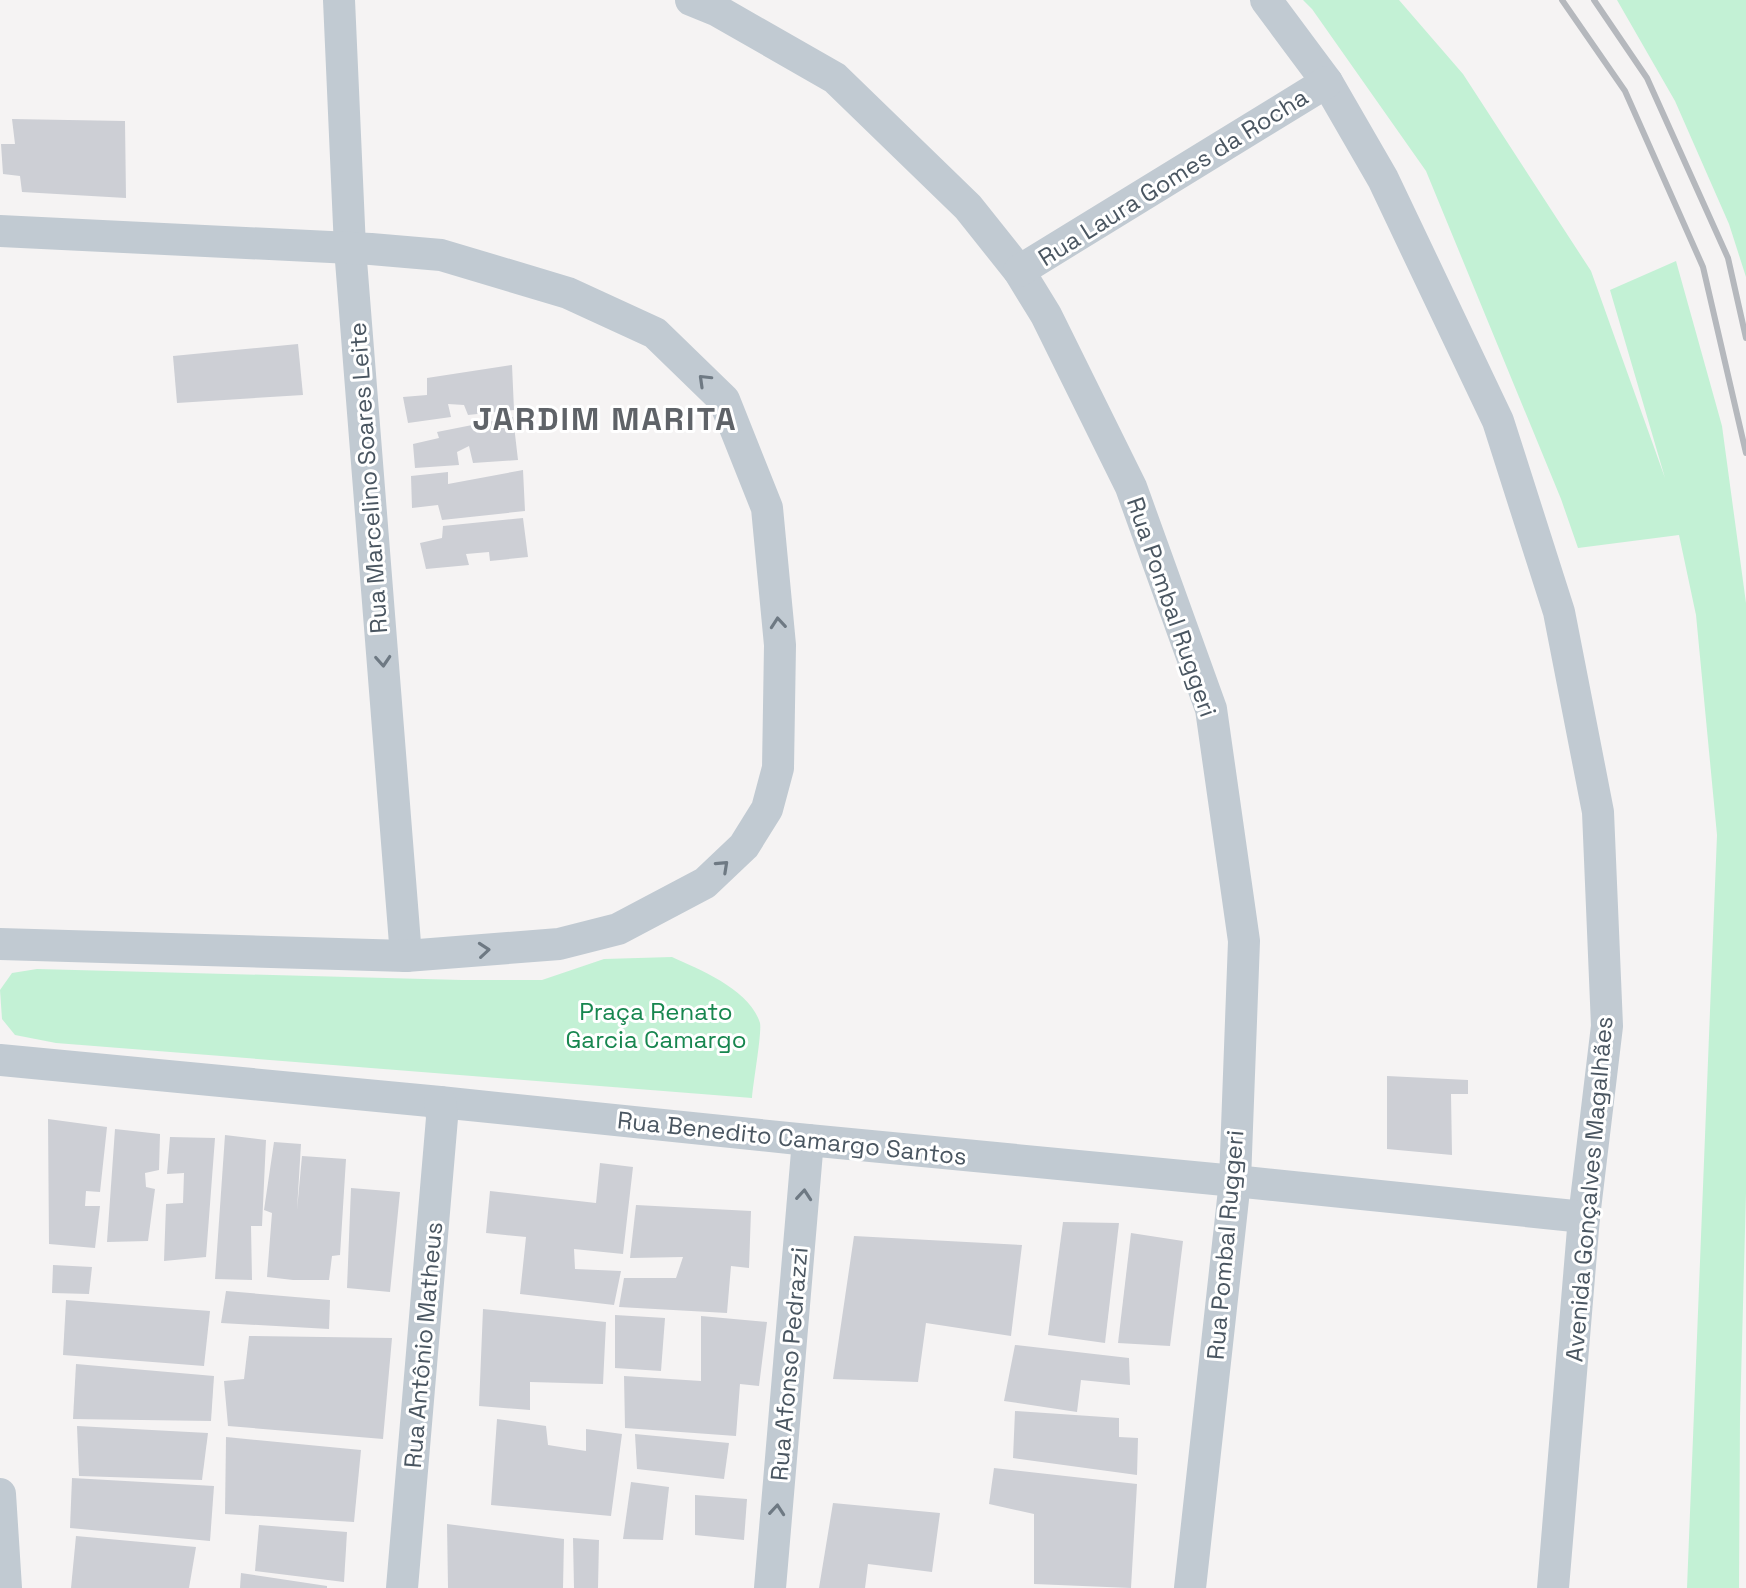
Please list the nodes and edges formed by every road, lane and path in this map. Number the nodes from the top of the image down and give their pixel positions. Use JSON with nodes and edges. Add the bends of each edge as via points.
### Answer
{"nodes":[{"id":1,"x":339,"y":0,"type":"edge"},
{"id":2,"x":691,"y":0,"type":"edge"},
{"id":3,"x":1266,"y":0,"type":"edge"},
{"id":4,"x":1327,"y":82,"type":"junction"},
{"id":5,"x":0,"y":231,"type":"edge"},
{"id":6,"x":350,"y":248,"type":"junction"},
{"id":7,"x":1019,"y":271,"type":"junction"},
{"id":8,"x":0,"y":944,"type":"edge"},
{"id":9,"x":406,"y":956,"type":"junction"},
{"id":10,"x":0,"y":1060,"type":"edge"},
{"id":11,"x":440,"y":1102,"type":"junction"},
{"id":12,"x":808,"y":1140,"type":"junction"},
{"id":13,"x":1235,"y":1181,"type":"junction"},
{"id":14,"x":1584,"y":1217,"type":"junction"},
{"id":15,"x":0,"y":1494,"type":"edge"},
{"id":16,"x":1,"y":1532,"type":"edge"},
{"id":17,"x":6,"y":1588,"type":"edge"},
{"id":18,"x":402,"y":1588,"type":"edge"},
{"id":19,"x":770,"y":1588,"type":"edge"},
{"id":20,"x":1190,"y":1588,"type":"edge"},
{"id":21,"x":1553,"y":1588,"type":"edge"}],
"edges":[{"from":1,"to":6,"type":"street","name":"Rua Marcelino Soares Leite"},
{"from":2,"to":7,"type":"street","name":"Rua Pombal Ruggeri","via":[[835,78],[968,207]]},
{"from":3,"to":4,"type":"street","name":"Avenida Gonçalves Magalhães"},
{"from":4,"to":7,"type":"street","name":"Rua Laura Gomes da Rocha"},
{"from":4,"to":14,"type":"street","name":"Avenida Gonçalves Magalhães","via":[[1383,179],[1498,421],[1559,612],[1598,812],[1607,1026]]},
{"from":5,"to":6,"type":"street"},
{"from":6,"to":9,"type":"street","name":"Rua Marcelino Soares Leite","one_way":true},
{"from":9,"to":6,"type":"street","one_way":true,"via":[[559,944],[618,929],[705,883],[744,846],[767,809],[778,768],[780,645],[767,508],[724,400],[655,333],[568,293],[441,255]]},
{"from":7,"to":13,"type":"street","name":"Rua Pombal Ruggeri","via":[[1131,487],[1211,709],[1244,941]]},
{"from":8,"to":9,"type":"street"},
{"from":10,"to":11,"type":"street","name":"Rua Benedito Camargo Santos"},
{"from":11,"to":12,"type":"street","name":"Rua Benedito Camargo Santos"},
{"from":11,"to":18,"type":"street","name":"Rua Antônio Matheus"},
{"from":12,"to":13,"type":"street","name":"Rua Benedito Camargo Santos"},
{"from":19,"to":12,"type":"street","name":"Rua Afonso Pedrazzi","one_way":true},
{"from":13,"to":14,"type":"street","name":"Rua Benedito Camargo Santos"},
{"from":13,"to":20,"type":"street","name":"Rua Pombal Ruggeri"},
{"from":14,"to":21,"type":"street","name":"Avenida Gonçalves Magalhães"},
{"from":15,"to":16,"type":"street"},
{"from":16,"to":17,"type":"street"}]}
